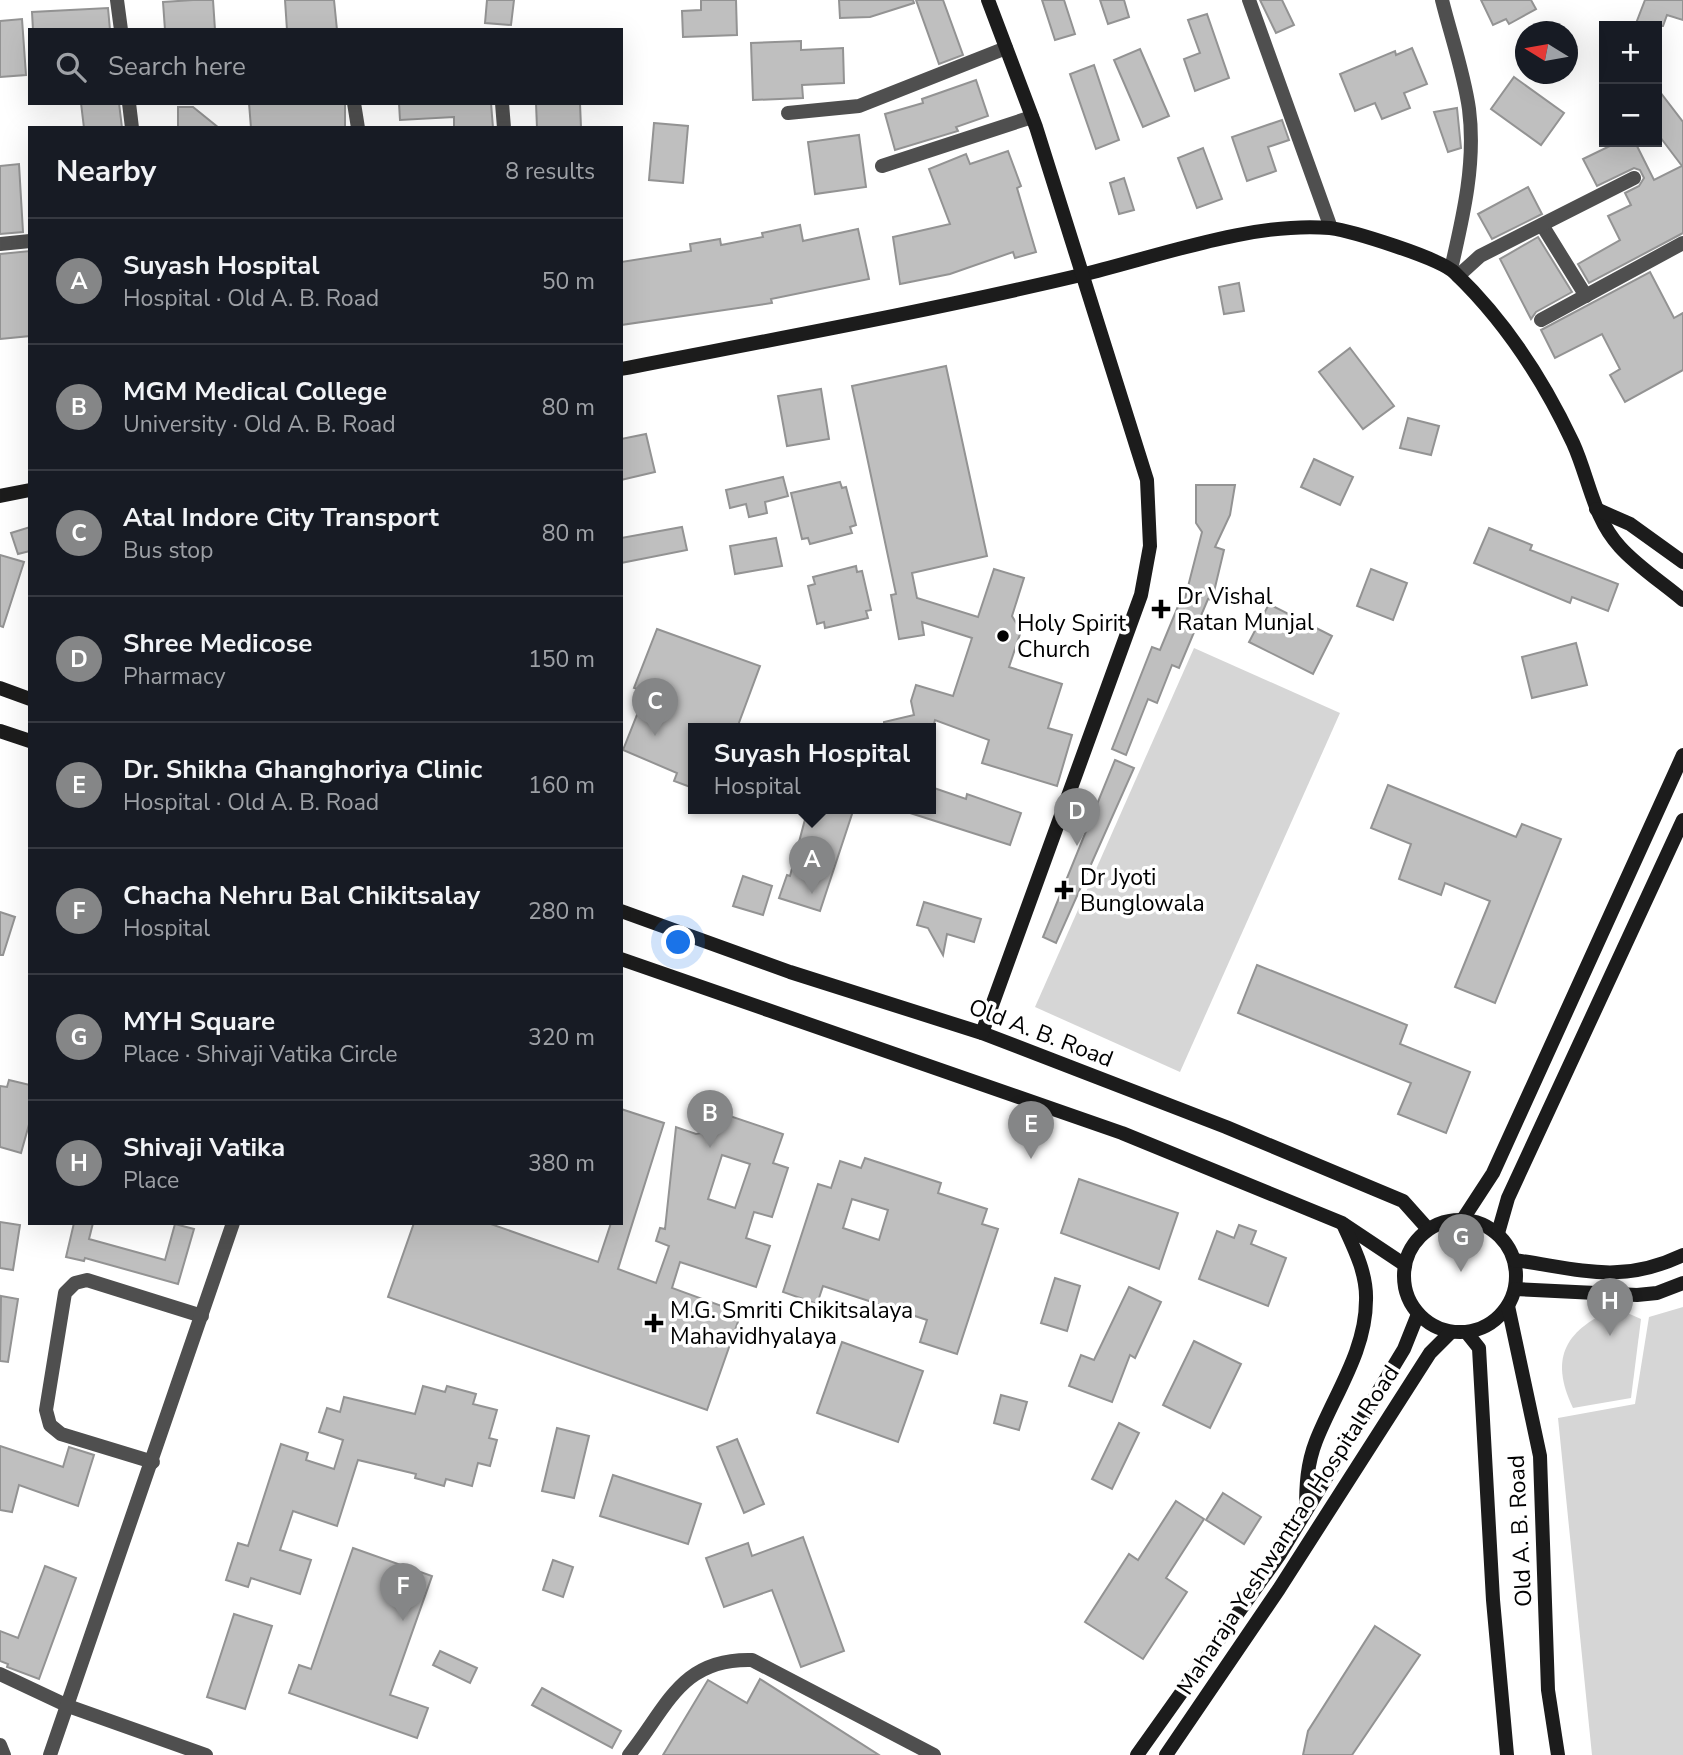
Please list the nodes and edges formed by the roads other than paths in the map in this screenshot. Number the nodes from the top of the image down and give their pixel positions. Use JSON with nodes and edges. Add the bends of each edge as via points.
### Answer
{"nodes":[{"id":1,"x":117,"y":0,"type":"edge"},
{"id":2,"x":988,"y":0,"type":"edge"},
{"id":3,"x":1249,"y":0,"type":"edge"},
{"id":4,"x":1442,"y":0,"type":"edge"},
{"id":5,"x":121,"y":28,"type":"edge"},
{"id":6,"x":1006,"y":48,"type":"junction"},
{"id":7,"x":130,"y":105,"type":"edge"},
{"id":8,"x":354,"y":105,"type":"edge"},
{"id":9,"x":502,"y":105,"type":"edge"},
{"id":10,"x":788,"y":113,"type":"dead end"},
{"id":11,"x":1032,"y":117,"type":"junction"},
{"id":12,"x":132,"y":126,"type":"edge"},
{"id":13,"x":358,"y":126,"type":"edge"},
{"id":14,"x":505,"y":126,"type":"edge"},
{"id":15,"x":882,"y":166,"type":"dead end"},
{"id":16,"x":1634,"y":178,"type":"dead end"},
{"id":17,"x":1542,"y":225,"type":"junction"},
{"id":18,"x":1331,"y":228,"type":"junction"},
{"id":19,"x":28,"y":241,"type":"edge"},
{"id":20,"x":1683,"y":243,"type":"edge"},
{"id":21,"x":0,"y":244,"type":"edge"},
{"id":22,"x":1455,"y":272,"type":"junction"},
{"id":23,"x":1082,"y":275,"type":"junction"},
{"id":24,"x":1586,"y":296,"type":"junction"},
{"id":25,"x":1541,"y":320,"type":"dead end"},
{"id":26,"x":623,"y":369,"type":"edge"},
{"id":27,"x":28,"y":490,"type":"edge"},
{"id":28,"x":0,"y":496,"type":"edge"},
{"id":29,"x":1596,"y":509,"type":"junction"},
{"id":30,"x":1683,"y":562,"type":"edge"},
{"id":31,"x":1683,"y":600,"type":"edge"},
{"id":32,"x":0,"y":688,"type":"edge"},
{"id":33,"x":28,"y":698,"type":"edge"},
{"id":34,"x":0,"y":731,"type":"edge"},
{"id":35,"x":28,"y":740,"type":"edge"},
{"id":36,"x":1683,"y":755,"type":"edge"},
{"id":37,"x":1683,"y":820,"type":"edge"},
{"id":38,"x":1677,"y":848,"type":"edge"},
{"id":39,"x":623,"y":912,"type":"edge"},
{"id":40,"x":623,"y":960,"type":"edge"},
{"id":41,"x":982,"y":1033,"type":"junction"},
{"id":42,"x":1463,"y":1219,"type":"junction"},
{"id":43,"x":1342,"y":1223,"type":"junction"},
{"id":44,"x":232,"y":1225,"type":"edge"},
{"id":45,"x":1428,"y":1229,"type":"junction"},
{"id":46,"x":1498,"y":1233,"type":"junction"},
{"id":47,"x":1683,"y":1255,"type":"edge"},
{"id":48,"x":1514,"y":1261,"type":"junction"},
{"id":49,"x":1405,"y":1265,"type":"junction"},
{"id":50,"x":1683,"y":1283,"type":"edge"},
{"id":51,"x":1515,"y":1289,"type":"junction"},
{"id":52,"x":1508,"y":1306,"type":"junction"},
{"id":53,"x":1418,"y":1314,"type":"junction"},
{"id":54,"x":202,"y":1316,"type":"junction"},
{"id":55,"x":1451,"y":1332,"type":"junction"},
{"id":56,"x":1467,"y":1333,"type":"junction"},
{"id":57,"x":153,"y":1462,"type":"junction"},
{"id":58,"x":1306,"y":1511,"type":"junction"},
{"id":59,"x":0,"y":1674,"type":"edge"},
{"id":60,"x":68,"y":1706,"type":"junction"},
{"id":61,"x":0,"y":1745,"type":"edge"},
{"id":62,"x":4,"y":1755,"type":"edge"},
{"id":63,"x":50,"y":1755,"type":"edge"},
{"id":64,"x":206,"y":1755,"type":"edge"},
{"id":65,"x":629,"y":1755,"type":"edge"},
{"id":66,"x":934,"y":1755,"type":"edge"},
{"id":67,"x":1137,"y":1755,"type":"edge"},
{"id":68,"x":1166,"y":1755,"type":"edge"},
{"id":69,"x":1507,"y":1755,"type":"edge"},
{"id":70,"x":1558,"y":1755,"type":"edge"}],
"edges":[{"from":1,"to":5,"type":"street"},
{"from":2,"to":6,"type":"main road"},
{"from":3,"to":18,"type":"street"},
{"from":4,"to":22,"type":"street","via":[[1469,108],[1471,150]]},
{"from":6,"to":10,"type":"street","via":[[859,106]]},
{"from":6,"to":11,"type":"main road"},
{"from":7,"to":12,"type":"street"},
{"from":8,"to":13,"type":"street"},
{"from":9,"to":14,"type":"street"},
{"from":11,"to":15,"type":"street"},
{"from":11,"to":23,"type":"main road"},
{"from":16,"to":17,"type":"street"},
{"from":17,"to":22,"type":"street"},
{"from":17,"to":24,"type":"street"},
{"from":18,"to":22,"type":"main road","via":[[1388,244]]},
{"from":18,"to":23,"type":"main road","via":[[1272,230]]},
{"from":19,"to":21,"type":"street"},
{"from":20,"to":24,"type":"street"},
{"from":22,"to":29,"type":"main road","via":[[1513,335],[1574,445]]},
{"from":23,"to":26,"type":"main road"},
{"from":23,"to":41,"type":"main road","via":[[1147,480],[1150,546],[1141,595]]},
{"from":24,"to":25,"type":"street"},
{"from":27,"to":28,"type":"main road"},
{"from":29,"to":30,"type":"main road","via":[[1630,524]]},
{"from":29,"to":31,"type":"main road","via":[[1619,546]]},
{"from":32,"to":33,"type":"main road"},
{"from":34,"to":35,"type":"main road"},
{"from":36,"to":42,"type":"main road","via":[[1493,1173]]},
{"from":37,"to":38,"type":"main road"},
{"from":38,"to":46,"type":"main road","via":[[1508,1198]]},
{"from":39,"to":41,"type":"main road","name":"Old A. B. Road","via":[[790,972]]},
{"from":40,"to":43,"type":"main road","via":[[1122,1133]]},
{"from":41,"to":45,"type":"main road","name":"Old A. B. Road","via":[[1403,1201]]},
{"from":42,"to":45,"type":"main road"},
{"from":42,"to":46,"type":"main road"},
{"from":43,"to":49,"type":"main road"},
{"from":43,"to":58,"type":"main road","via":[[1360,1262],[1367,1301],[1360,1343],[1315,1443]]},
{"from":44,"to":54,"type":"street"},
{"from":45,"to":49,"type":"main road","via":[[1413,1245]]},
{"from":46,"to":48,"type":"main road"},
{"from":47,"to":48,"type":"main road","via":[[1657,1267],[1615,1273]]},
{"from":48,"to":51,"type":"main road"},
{"from":49,"to":53,"type":"main road","via":[[1406,1291]]},
{"from":50,"to":51,"type":"main road","via":[[1637,1295]]},
{"from":51,"to":52,"type":"main road"},
{"from":52,"to":56,"type":"main road","via":[[1490,1324]]},
{"from":52,"to":70,"type":"main road","name":"Old A. B. Road","via":[[1541,1456],[1548,1690]]},
{"from":53,"to":55,"type":"main road"},
{"from":53,"to":58,"type":"main road","name":"Maharaja Yeshwantrao Hospital Road","via":[[1404,1349]]},
{"from":54,"to":57,"type":"street"},
{"from":54,"to":57,"type":"street","via":[[87,1280],[75,1283],[65,1293],[46,1410],[50,1425],[61,1434]]},
{"from":55,"to":56,"type":"main road"},
{"from":55,"to":68,"type":"main road","name":"Maharaja Yeshwantrao Hospital Road","via":[[1430,1353]]},
{"from":56,"to":69,"type":"main road","name":"Old A. B. Road","via":[[1479,1348]]},
{"from":57,"to":60,"type":"street"},
{"from":58,"to":67,"type":"main road","name":"Maharaja Yeshwantrao Hospital Road"},
{"from":59,"to":60,"type":"street"},
{"from":60,"to":63,"type":"street"},
{"from":60,"to":64,"type":"street"},
{"from":61,"to":62,"type":"street"},
{"from":65,"to":66,"type":"street","via":[[694,1674],[712,1663],[752,1660]]}]}
